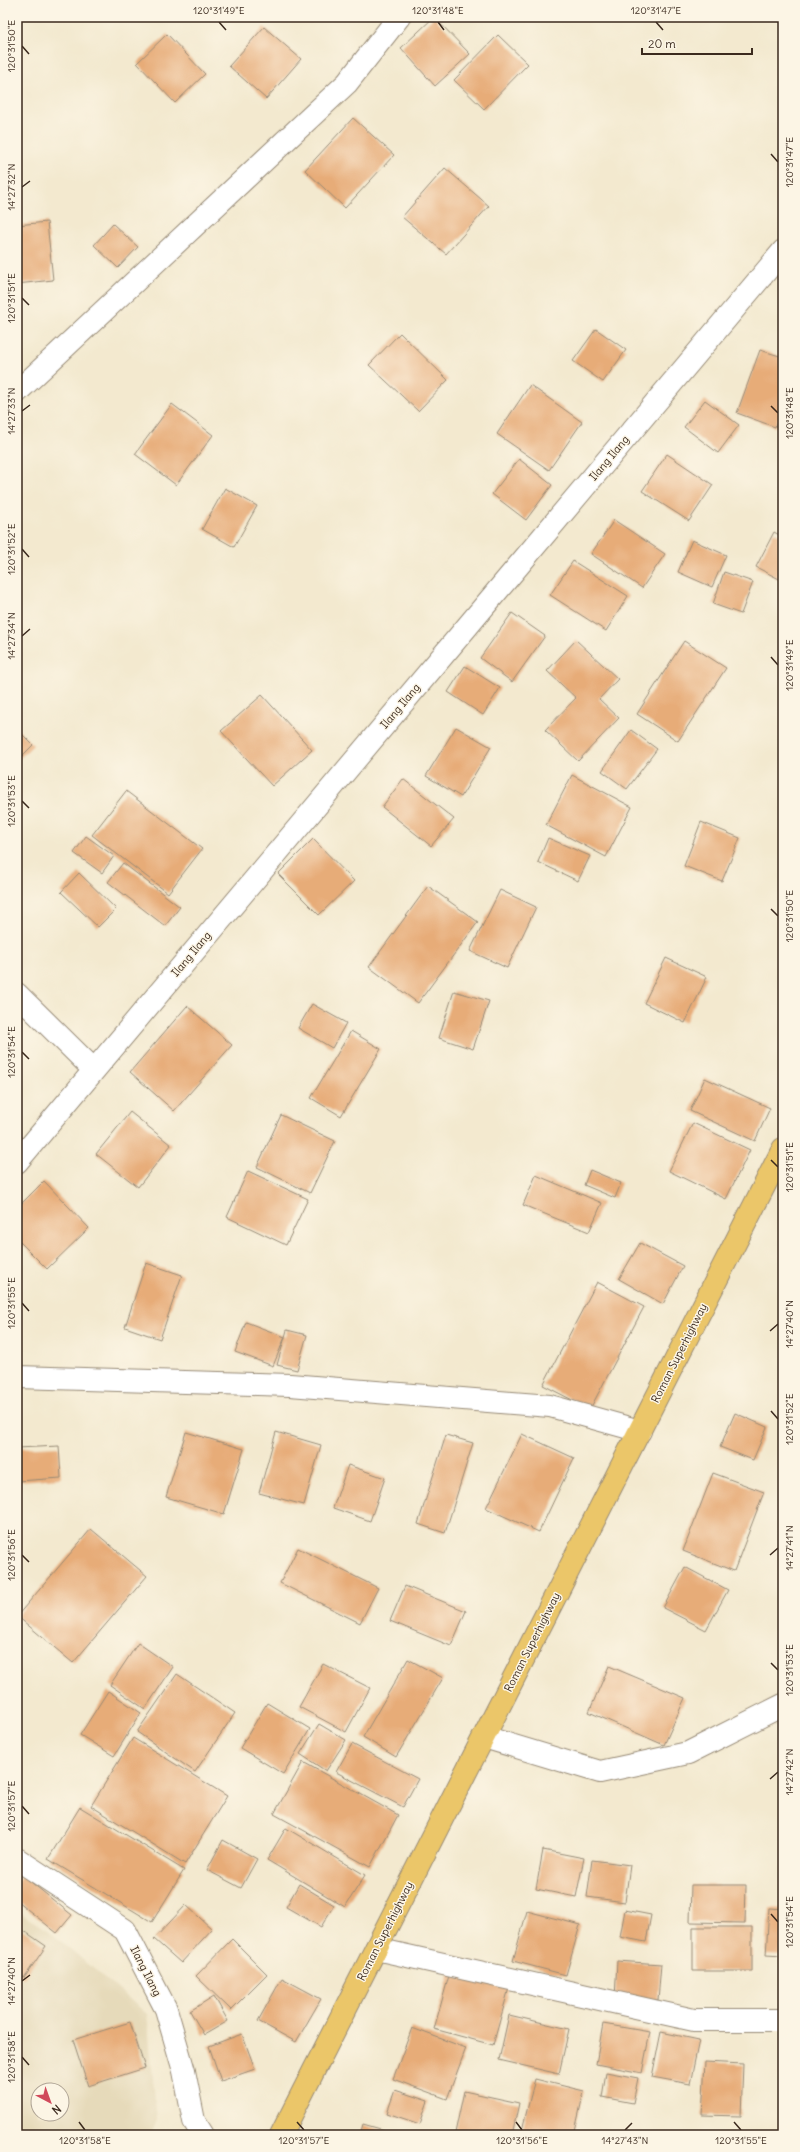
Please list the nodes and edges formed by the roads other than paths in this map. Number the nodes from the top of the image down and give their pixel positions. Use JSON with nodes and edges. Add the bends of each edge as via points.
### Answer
{"nodes":[{"id":1,"x":400,"y":17,"type":"edge"},
{"id":2,"x":783,"y":251,"type":"edge"},
{"id":3,"x":17,"y":392,"type":"edge"},
{"id":4,"x":17,"y":994,"type":"edge"},
{"id":5,"x":94,"y":1070,"type":"junction"},
{"id":6,"x":783,"y":1149,"type":"edge"},
{"id":7,"x":17,"y":1162,"type":"edge"},
{"id":8,"x":17,"y":1377,"type":"edge"},
{"id":9,"x":640,"y":1431,"type":"junction"},
{"id":10,"x":783,"y":1705,"type":"edge"},
{"id":11,"x":484,"y":1737,"type":"junction"},
{"id":12,"x":17,"y":1859,"type":"edge"},
{"id":13,"x":376,"y":1949,"type":"junction"},
{"id":14,"x":783,"y":2020,"type":"edge"},
{"id":15,"x":194,"y":2130,"type":"edge"},
{"id":16,"x":281,"y":2135,"type":"edge"}],
"edges":[{"from":1,"to":3,"type":"street","via":[[347,83]]},
{"from":2,"to":5,"type":"street","name":"Ilang Ilang"},
{"from":4,"to":5,"type":"street"},
{"from":5,"to":7,"type":"street","name":"Ilang Ilang"},
{"from":6,"to":9,"type":"main road","name":"Roman Superhighway"},
{"from":8,"to":9,"type":"street","via":[[290,1385],[550,1406]]},
{"from":9,"to":11,"type":"main road","name":"Roman Superhighway"},
{"from":10,"to":11,"type":"street","via":[[688,1753],[600,1772]]},
{"from":11,"to":13,"type":"main road","name":"Roman Superhighway"},
{"from":12,"to":15,"type":"street","name":"Ilang Ilang","via":[[125,1930],[166,2010],[184,2071]]},
{"from":13,"to":14,"type":"street","via":[[694,2020]]},
{"from":13,"to":16,"type":"main road","name":"Roman Superhighway"}]}
